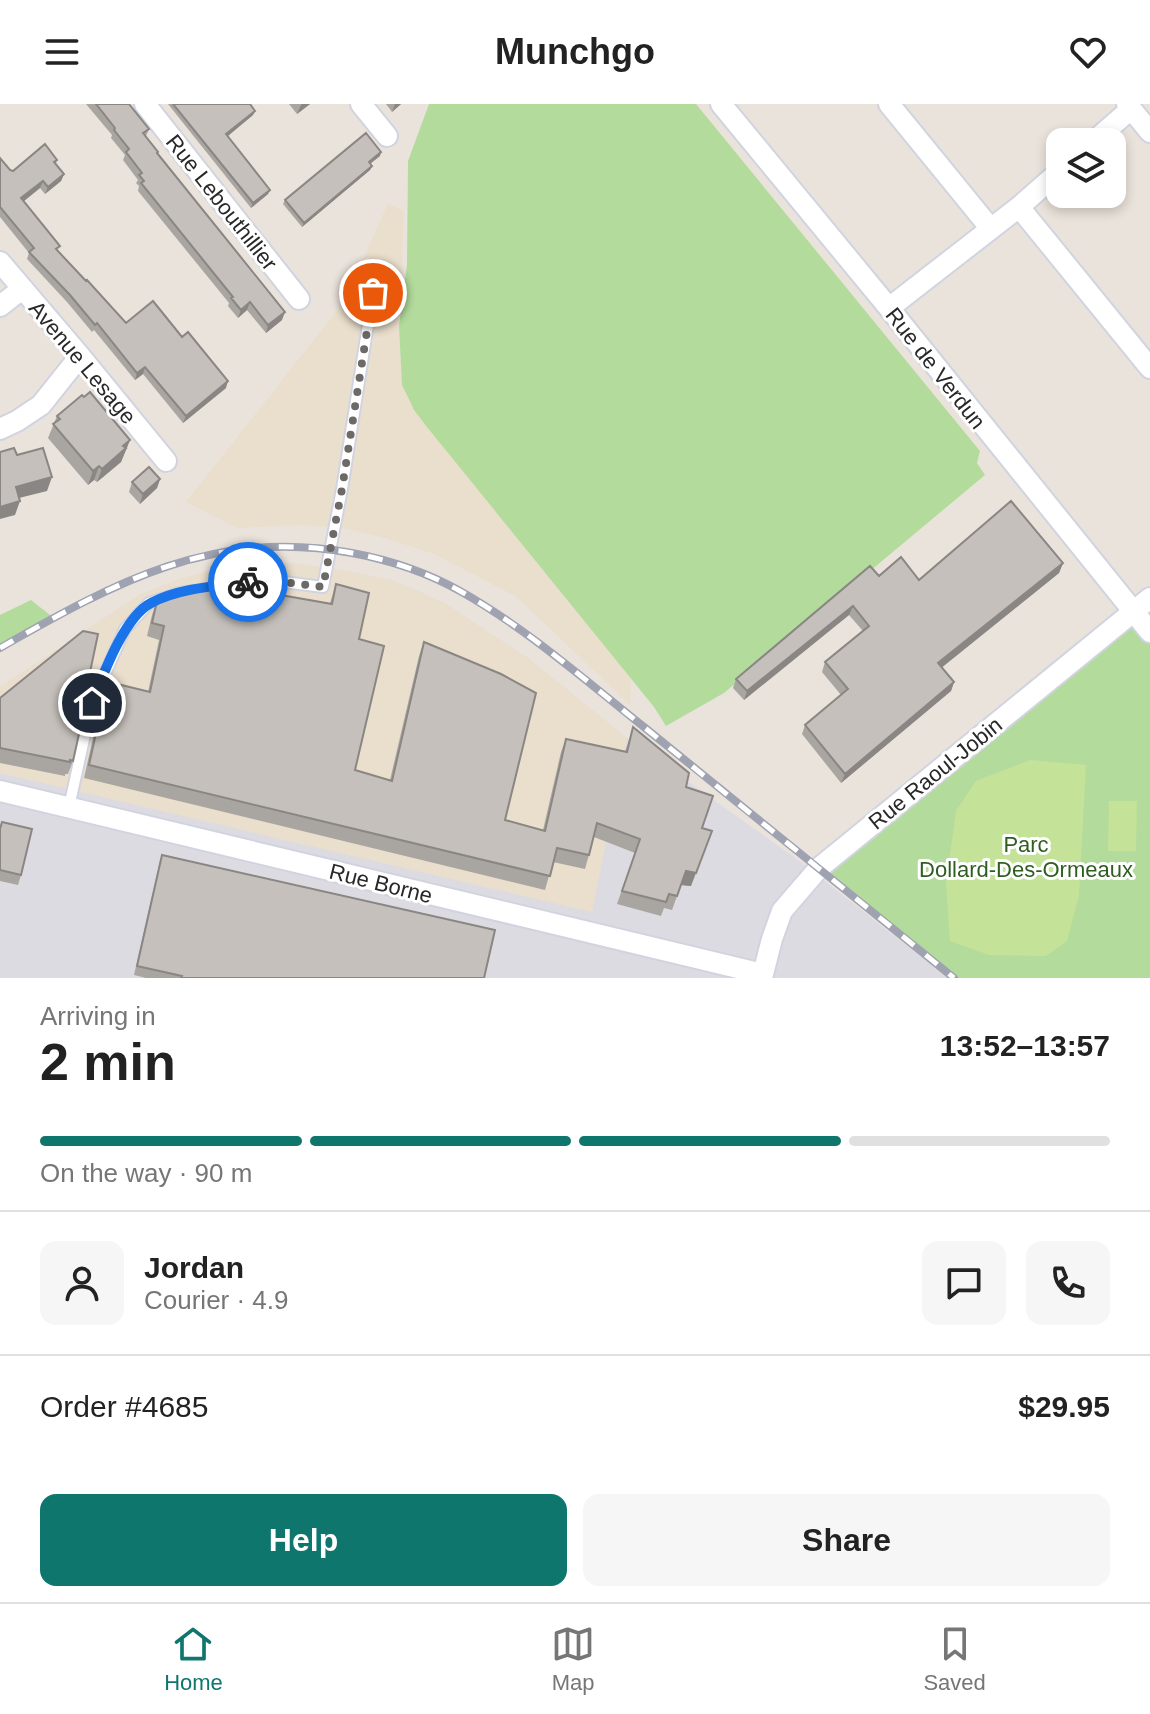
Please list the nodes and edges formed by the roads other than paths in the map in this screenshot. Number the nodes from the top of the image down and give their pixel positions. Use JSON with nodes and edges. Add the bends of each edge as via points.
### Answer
{"nodes":[{"id":1,"x":145,"y":104,"type":"edge"},
{"id":2,"x":361,"y":104,"type":"edge"},
{"id":3,"x":889,"y":104,"type":"edge"},
{"id":4,"x":1129,"y":106,"type":"edge"},
{"id":5,"x":729,"y":107,"type":"edge"},
{"id":6,"x":1107,"y":128,"type":"edge"},
{"id":7,"x":1150,"y":132,"type":"edge"},
{"id":8,"x":387,"y":136,"type":"dead end"},
{"id":9,"x":1046,"y":183,"type":"edge"},
{"id":10,"x":1019,"y":207,"type":"junction"},
{"id":11,"x":991,"y":229,"type":"junction"},
{"id":12,"x":0,"y":262,"type":"edge"},
{"id":13,"x":22,"y":289,"type":"junction"},
{"id":14,"x":373,"y":293,"type":"dead end"},
{"id":15,"x":299,"y":299,"type":"dead end"},
{"id":16,"x":0,"y":306,"type":"edge"},
{"id":17,"x":889,"y":308,"type":"junction"},
{"id":18,"x":80,"y":356,"type":"junction"},
{"id":19,"x":1150,"y":368,"type":"edge"},
{"id":20,"x":0,"y":429,"type":"edge"},
{"id":21,"x":166,"y":461,"type":"dead end"},
{"id":22,"x":1150,"y":598,"type":"edge"},
{"id":23,"x":1133,"y":612,"type":"junction"},
{"id":24,"x":1150,"y":632,"type":"edge"},
{"id":25,"x":0,"y":791,"type":"edge"},
{"id":26,"x":69,"y":807,"type":"junction"},
{"id":27,"x":762,"y":976,"type":"edge"}],
"edges":[{"from":1,"to":15,"type":"street","name":"Rue Lebouthillier"},
{"from":2,"to":8,"type":"street"},
{"from":3,"to":11,"type":"street"},
{"from":4,"to":6,"type":"street"},
{"from":4,"to":7,"type":"street"},
{"from":5,"to":17,"type":"street","name":"Rue de Verdun"},
{"from":9,"to":10,"type":"street"},
{"from":10,"to":11,"type":"street"},
{"from":10,"to":19,"type":"street"},
{"from":11,"to":17,"type":"street"},
{"from":12,"to":13,"type":"street","name":"Avenue Lesage"},
{"from":13,"to":16,"type":"street"},
{"from":13,"to":18,"type":"street","name":"Avenue Lesage"},
{"from":14,"to":26,"type":"lane","via":[[323,587],[268,580],[179,593],[149,603],[125,629],[92,703]]},
{"from":17,"to":23,"type":"street","name":"Rue de Verdun"},
{"from":18,"to":20,"type":"street","via":[[41,405]]},
{"from":18,"to":21,"type":"street","name":"Avenue Lesage"},
{"from":22,"to":23,"type":"street","name":"Rue Raoul-Jobin"},
{"from":23,"to":24,"type":"street","name":"Rue de Verdun"},
{"from":23,"to":27,"type":"street","name":"Rue Raoul-Jobin","via":[[819,868],[782,911]]},
{"from":25,"to":26,"type":"street","name":"Rue Borne"},
{"from":26,"to":27,"type":"street","name":"Rue Borne"}]}
